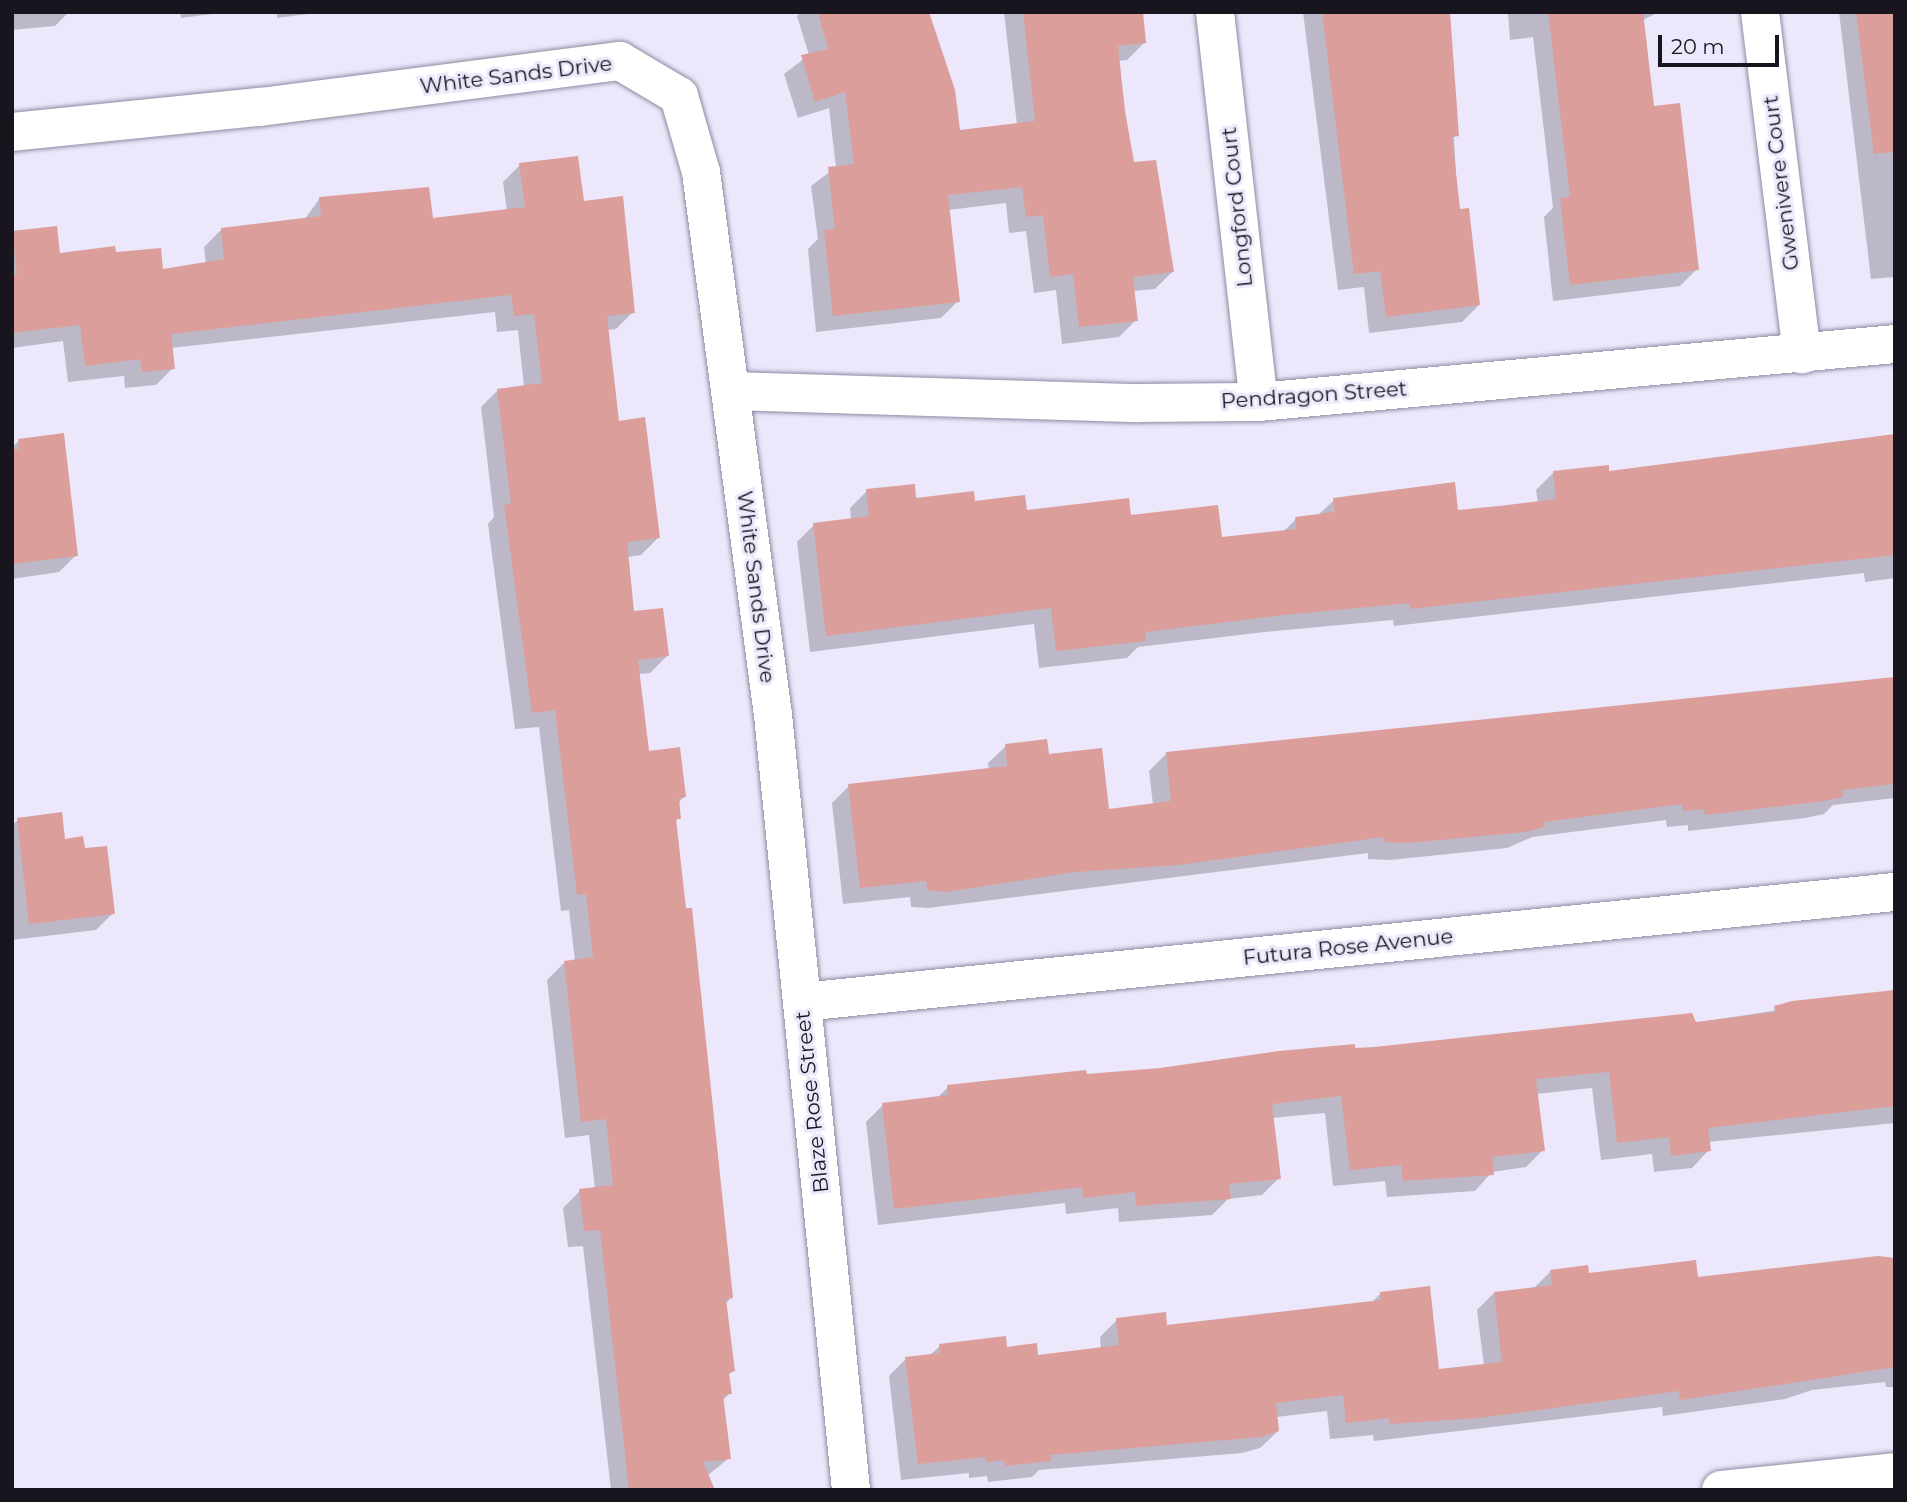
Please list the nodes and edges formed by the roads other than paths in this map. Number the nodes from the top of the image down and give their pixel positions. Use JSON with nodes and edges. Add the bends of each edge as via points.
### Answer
{"nodes":[{"id":1,"x":1215,"y":12,"type":"edge"},
{"id":2,"x":1760,"y":12,"type":"edge"},
{"id":3,"x":12,"y":132,"type":"edge"},
{"id":4,"x":1895,"y":344,"type":"edge"},
{"id":5,"x":1802,"y":354,"type":"junction"},
{"id":6,"x":730,"y":391,"type":"junction"},
{"id":7,"x":1259,"y":402,"type":"junction"},
{"id":8,"x":773,"y":715,"type":"joint"},
{"id":9,"x":1895,"y":892,"type":"edge"},
{"id":10,"x":802,"y":1002,"type":"junction"},
{"id":11,"x":1895,"y":1472,"type":"edge"},
{"id":12,"x":1734,"y":1489,"type":"edge"},
{"id":13,"x":851,"y":1490,"type":"edge"}],
"edges":[{"from":1,"to":7,"type":"street","name":"Longford Court"},
{"from":2,"to":5,"type":"street","name":"Gwenivere Court"},
{"from":3,"to":6,"type":"street","name":"White Sands Drive","via":[[260,107],[620,61],[679,96],[701,172]]},
{"from":4,"to":5,"type":"street","name":"Pendragon Street"},
{"from":5,"to":7,"type":"street","name":"Pendragon Street"},
{"from":6,"to":7,"type":"street","name":"Pendragon Street"},
{"from":6,"to":8,"type":"street","name":"White Sands Drive"},
{"from":8,"to":10,"type":"street","name":"Blaze Rose Street"},
{"from":9,"to":10,"type":"street","name":"Futura Rose Avenue"},
{"from":10,"to":13,"type":"street","name":"Blaze Rose Street"},
{"from":11,"to":12,"type":"street"}]}
